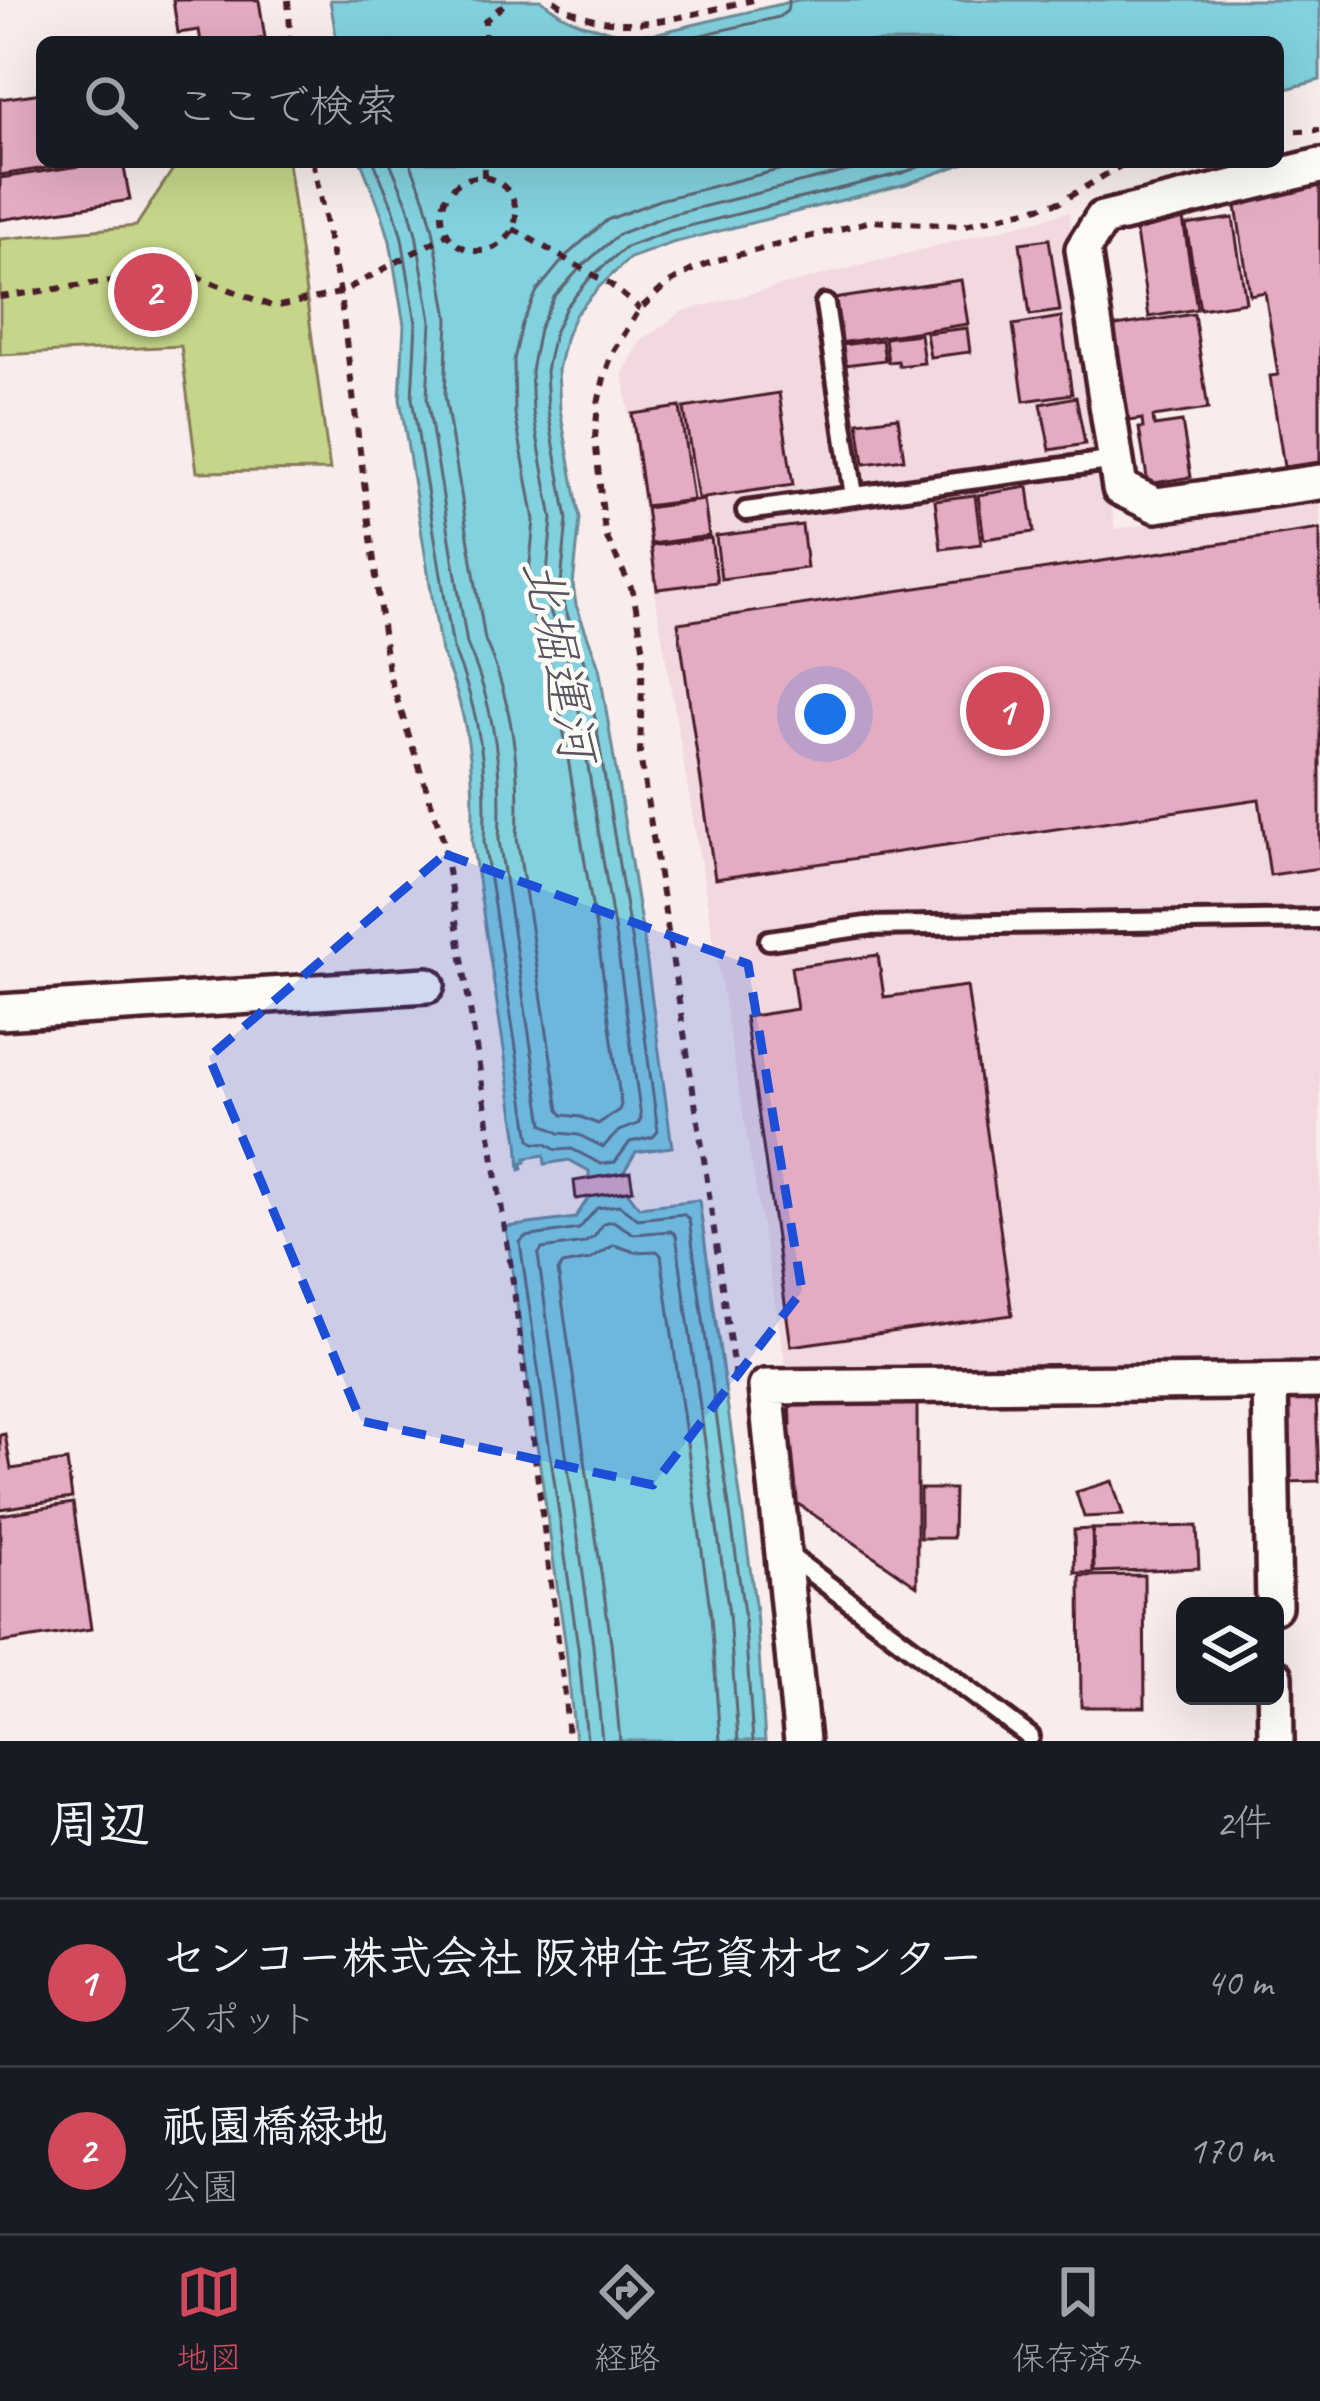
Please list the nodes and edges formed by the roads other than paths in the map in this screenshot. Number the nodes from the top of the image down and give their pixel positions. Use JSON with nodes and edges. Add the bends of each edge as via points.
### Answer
{"nodes":[{"id":1,"x":1320,"y":166,"type":"edge"},
{"id":2,"x":825,"y":304,"type":"dead end"},
{"id":3,"x":1116,"y":460,"type":"junction"},
{"id":4,"x":1320,"y":482,"type":"edge"},
{"id":5,"x":854,"y":496,"type":"junction"},
{"id":6,"x":746,"y":511,"type":"dead end"},
{"id":7,"x":1320,"y":919,"type":"edge"},
{"id":8,"x":769,"y":940,"type":"dead end"},
{"id":9,"x":427,"y":985,"type":"dead end"},
{"id":10,"x":0,"y":1012,"type":"edge"},
{"id":11,"x":1320,"y":1382,"type":"edge"},
{"id":12,"x":1270,"y":1383,"type":"junction"},
{"id":13,"x":783,"y":1551,"type":"junction"},
{"id":14,"x":1274,"y":1597,"type":"edge"},
{"id":15,"x":1275,"y":1705,"type":"edge"},
{"id":16,"x":1030,"y":1737,"type":"dead end"},
{"id":17,"x":802,"y":1741,"type":"edge"},
{"id":18,"x":1276,"y":1741,"type":"edge"}],
"edges":[{"from":1,"to":3,"type":"street","via":[[1102,219],[1083,248]]},
{"from":2,"to":5,"type":"lane"},
{"from":3,"to":4,"type":"street","via":[[1120,488],[1156,505]]},
{"from":3,"to":5,"type":"lane"},
{"from":5,"to":6,"type":"lane"},
{"from":7,"to":8,"type":"lane","via":[[866,926]]},
{"from":9,"to":10,"type":"street"},
{"from":11,"to":12,"type":"street"},
{"from":12,"to":13,"type":"street","via":[[766,1388]]},
{"from":12,"to":14,"type":"street"},
{"from":13,"to":16,"type":"lane"},
{"from":13,"to":17,"type":"street"},
{"from":15,"to":18,"type":"street"}]}
